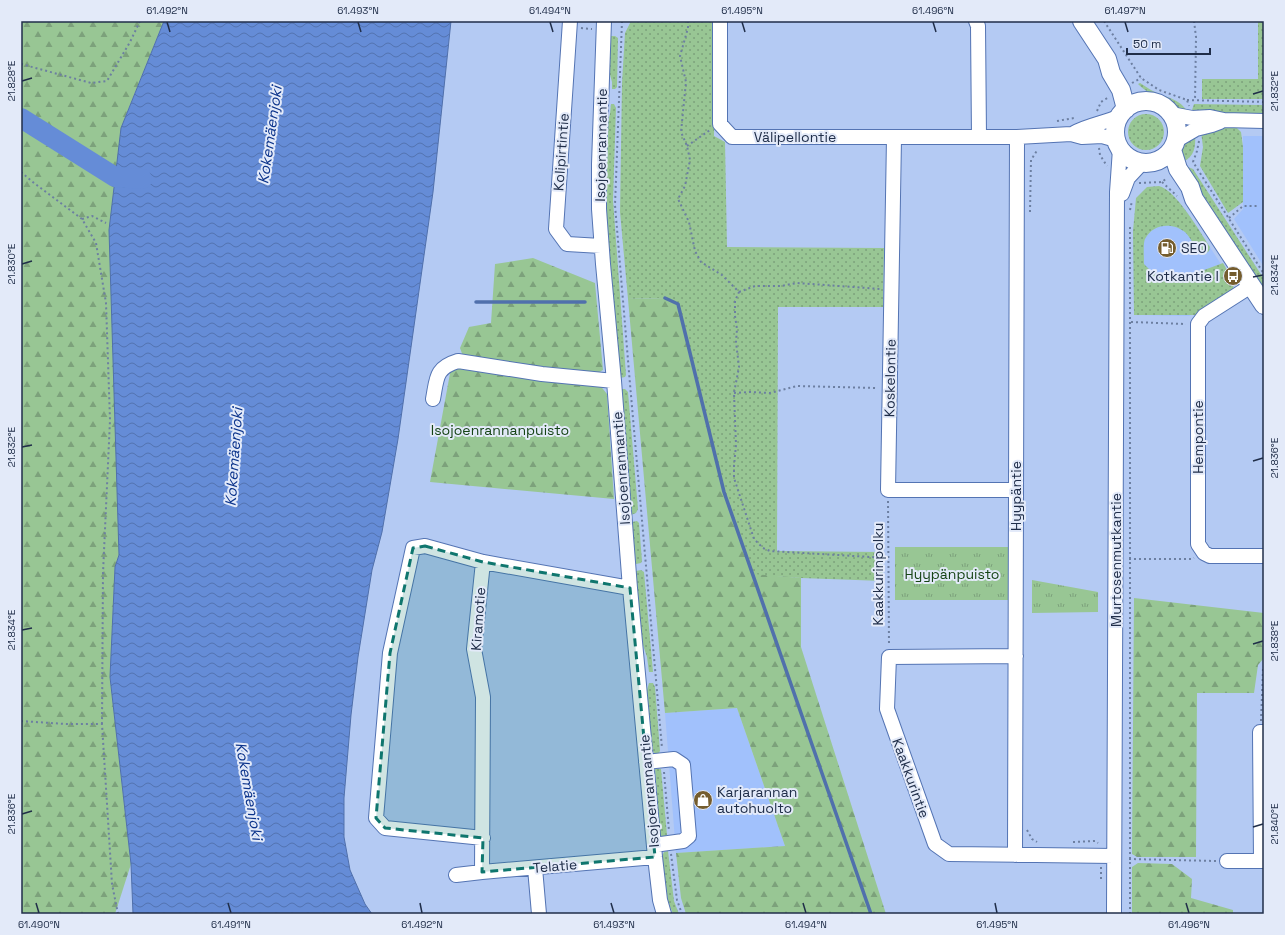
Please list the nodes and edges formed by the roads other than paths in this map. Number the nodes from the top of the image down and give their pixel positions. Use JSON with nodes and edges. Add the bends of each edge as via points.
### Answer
{"nodes":[{"id":1,"x":570,"y":21,"type":"edge"},
{"id":2,"x":604,"y":21,"type":"edge"},
{"id":3,"x":720,"y":21,"type":"edge"},
{"id":4,"x":976,"y":21,"type":"edge"},
{"id":5,"x":1082,"y":21,"type":"edge"},
{"id":6,"x":1107,"y":59,"type":"junction"},
{"id":7,"x":1151,"y":101,"type":"junction"},
{"id":8,"x":1123,"y":112,"type":"junction"},
{"id":9,"x":1172,"y":114,"type":"junction"},
{"id":10,"x":1224,"y":120,"type":"junction"},
{"id":11,"x":1264,"y":121,"type":"edge"},
{"id":12,"x":1072,"y":134,"type":"junction"},
{"id":13,"x":979,"y":137,"type":"junction"},
{"id":14,"x":1017,"y":137,"type":"junction"},
{"id":15,"x":894,"y":138,"type":"junction"},
{"id":16,"x":1118,"y":144,"type":"junction"},
{"id":17,"x":1174,"y":145,"type":"junction"},
{"id":18,"x":1147,"y":163,"type":"junction"},
{"id":19,"x":1194,"y":199,"type":"junction"},
{"id":20,"x":1124,"y":208,"type":"junction"},
{"id":21,"x":602,"y":246,"type":"junction"},
{"id":22,"x":1251,"y":286,"type":"junction"},
{"id":23,"x":1264,"y":305,"type":"edge"},
{"id":24,"x":614,"y":381,"type":"junction"},
{"id":25,"x":434,"y":399,"type":"dead end"},
{"id":26,"x":1016,"y":490,"type":"junction"},
{"id":27,"x":1264,"y":556,"type":"edge"},
{"id":28,"x":483,"y":562,"type":"junction"},
{"id":29,"x":630,"y":588,"type":"junction"},
{"id":30,"x":1016,"y":656,"type":"junction"},
{"id":31,"x":1262,"y":732,"type":"edge"},
{"id":32,"x":646,"y":762,"type":"junction"},
{"id":33,"x":483,"y":838,"type":"junction"},
{"id":34,"x":655,"y":851,"type":"junction"},
{"id":35,"x":1015,"y":855,"type":"junction"},
{"id":36,"x":1107,"y":856,"type":"junction"},
{"id":37,"x":1228,"y":861,"type":"road end"},
{"id":38,"x":1262,"y":861,"type":"edge"},
{"id":39,"x":535,"y":868,"type":"junction"},
{"id":40,"x":482,"y":872,"type":"junction"},
{"id":41,"x":456,"y":875,"type":"dead end"},
{"id":42,"x":539,"y":914,"type":"edge"},
{"id":43,"x":664,"y":914,"type":"edge"},
{"id":44,"x":1114,"y":914,"type":"edge"}],
"edges":[{"from":1,"to":21,"type":"street","name":"Kolipirtintie","via":[[556,230],[568,244]]},
{"from":2,"to":21,"type":"street","name":"Isojoenrannantie","via":[[599,171]]},
{"from":3,"to":15,"type":"street","name":"Välipellontie","via":[[720,124],[732,137]]},
{"from":4,"to":13,"type":"street"},
{"from":5,"to":6,"type":"main road"},
{"from":6,"to":7,"type":"main road","via":[[1119,68],[1135,89]]},
{"from":6,"to":8,"type":"main road","via":[[1111,73],[1123,94]]},
{"from":7,"to":8,"type":"main road","via":[[1135,103]]},
{"from":7,"to":9,"type":"main road","via":[[1162,105]]},
{"from":8,"to":12,"type":"street","name":"Välipellontie","via":[[1108,122]]},
{"from":8,"to":16,"type":"main road","via":[[1116,126]]},
{"from":9,"to":10,"type":"street","via":[[1187,118],[1210,117]]},
{"from":9,"to":17,"type":"main road","via":[[1177,125]]},
{"from":10,"to":11,"type":"street"},
{"from":10,"to":17,"type":"street","via":[[1196,129]]},
{"from":12,"to":14,"type":"street","name":"Välipellontie"},
{"from":12,"to":16,"type":"street","name":"Välipellontie","via":[[1082,137],[1102,136]]},
{"from":13,"to":14,"type":"street","name":"Välipellontie"},
{"from":13,"to":15,"type":"street","name":"Välipellontie"},
{"from":14,"to":26,"type":"street","name":"Hyypäntie"},
{"from":15,"to":26,"type":"street","name":"Koskelontie","via":[[888,490]]},
{"from":16,"to":18,"type":"main road","via":[[1128,158]]},
{"from":16,"to":20,"type":"street","name":"Murtosenmutkantie","via":[[1117,192]]},
{"from":17,"to":18,"type":"main road","via":[[1161,160]]},
{"from":17,"to":19,"type":"main road","via":[[1178,169],[1190,187]]},
{"from":18,"to":19,"type":"main road","via":[[1166,172]]},
{"from":18,"to":20,"type":"street","name":"Murtosenmutkantie","via":[[1128,178]]},
{"from":19,"to":22,"type":"main road"},
{"from":20,"to":36,"type":"street","name":"Murtosenmutkantie"},
{"from":21,"to":24,"type":"street","name":"Isojoenrannantie"},
{"from":22,"to":23,"type":"main road"},
{"from":22,"to":27,"type":"street","name":"Hempontie","via":[[1204,316],[1198,324],[1198,544],[1204,553],[1210,556]]},
{"from":24,"to":25,"type":"street","via":[[542,374],[458,361],[448,364],[439,372]]},
{"from":24,"to":29,"type":"street","name":"Isojoenrannantie"},
{"from":26,"to":30,"type":"street","name":"Hyypäntie"},
{"from":28,"to":29,"type":"street"},
{"from":28,"to":33,"type":"street","name":"Kiramotie","via":[[474,649],[482,697]]},
{"from":28,"to":33,"type":"street","via":[[425,546],[413,548],[390,653],[376,818],[385,828]]},
{"from":29,"to":32,"type":"street","name":"Isojoenrannantie"},
{"from":30,"to":35,"type":"street","name":"Hyypäntie"},
{"from":30,"to":35,"type":"street","name":"Kaakkurintie","via":[[889,657],[887,709],[935,844],[949,854]]},
{"from":31,"to":38,"type":"street"},
{"from":32,"to":34,"type":"street","name":"Isojoenrannantie"},
{"from":32,"to":34,"type":"street","name":"Telatie","via":[[674,759],[683,765],[689,836],[683,841],[670,843]]},
{"from":33,"to":40,"type":"street","name":"Kiramotie"},
{"from":34,"to":39,"type":"street","name":"Telatie"},
{"from":34,"to":43,"type":"street","name":"Isojoenrannantie"},
{"from":35,"to":36,"type":"street","name":"Kaakkurintie"},
{"from":36,"to":44,"type":"street","name":"Murtosenmutkantie"},
{"from":37,"to":38,"type":"street"},
{"from":39,"to":40,"type":"street","name":"Telatie"},
{"from":39,"to":42,"type":"street"},
{"from":40,"to":41,"type":"street","name":"Telatie"}]}
